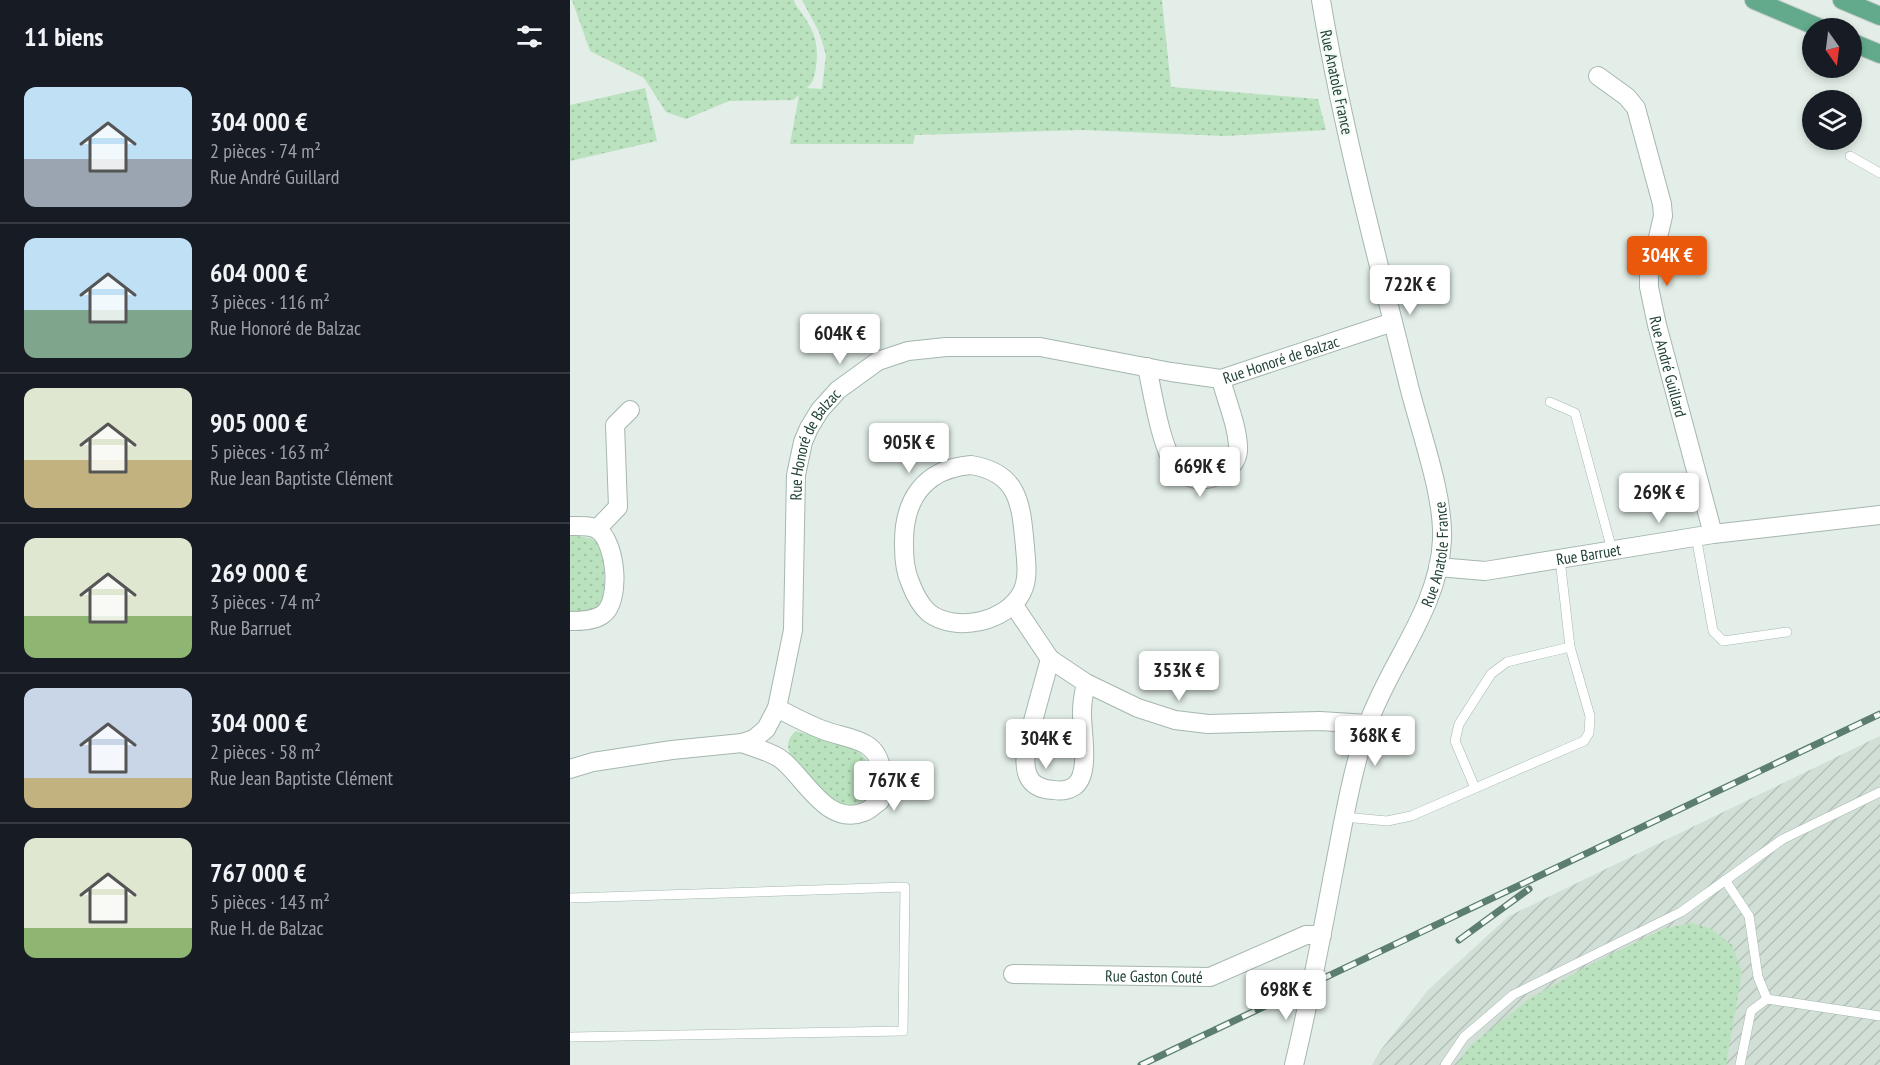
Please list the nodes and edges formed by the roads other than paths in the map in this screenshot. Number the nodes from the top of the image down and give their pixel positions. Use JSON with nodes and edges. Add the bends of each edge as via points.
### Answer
{"nodes":[{"id":1,"x":1321,"y":0,"type":"edge"},
{"id":2,"x":1754,"y":0,"type":"edge"},
{"id":3,"x":1842,"y":0,"type":"edge"},
{"id":4,"x":1880,"y":16,"type":"edge"},
{"id":5,"x":1802,"y":20,"type":"edge"},
{"id":6,"x":1862,"y":47,"type":"edge"},
{"id":7,"x":1880,"y":54,"type":"edge"},
{"id":8,"x":1598,"y":76,"type":"dead end"},
{"id":9,"x":1850,"y":156,"type":"dead end"},
{"id":10,"x":1880,"y":173,"type":"edge"},
{"id":11,"x":1393,"y":322,"type":"junction"},
{"id":12,"x":1148,"y":367,"type":"junction"},
{"id":13,"x":1221,"y":379,"type":"junction"},
{"id":14,"x":1550,"y":402,"type":"dead end"},
{"id":15,"x":630,"y":410,"type":"dead end"},
{"id":16,"x":1880,"y":515,"type":"edge"},
{"id":17,"x":570,"y":526,"type":"edge"},
{"id":18,"x":597,"y":529,"type":"junction"},
{"id":19,"x":1705,"y":535,"type":"junction"},
{"id":20,"x":1612,"y":550,"type":"junction"},
{"id":21,"x":1560,"y":559,"type":"junction"},
{"id":22,"x":1438,"y":567,"type":"junction"},
{"id":23,"x":1012,"y":604,"type":"junction"},
{"id":24,"x":570,"y":621,"type":"edge"},
{"id":25,"x":1787,"y":632,"type":"dead end"},
{"id":26,"x":1570,"y":647,"type":"junction"},
{"id":27,"x":1050,"y":659,"type":"junction"},
{"id":28,"x":1086,"y":683,"type":"junction"},
{"id":29,"x":777,"y":708,"type":"junction"},
{"id":30,"x":1368,"y":724,"type":"junction"},
{"id":31,"x":742,"y":744,"type":"junction"},
{"id":32,"x":570,"y":769,"type":"edge"},
{"id":33,"x":1475,"y":788,"type":"junction"},
{"id":34,"x":1880,"y":792,"type":"edge"},
{"id":35,"x":1344,"y":817,"type":"junction"},
{"id":36,"x":1725,"y":880,"type":"junction"},
{"id":37,"x":570,"y":898,"type":"edge"},
{"id":38,"x":1322,"y":934,"type":"junction"},
{"id":39,"x":1013,"y":974,"type":"dead end"},
{"id":40,"x":1767,"y":999,"type":"junction"},
{"id":41,"x":1880,"y":1016,"type":"edge"},
{"id":42,"x":570,"y":1037,"type":"edge"},
{"id":43,"x":1294,"y":1065,"type":"edge"},
{"id":44,"x":1444,"y":1065,"type":"edge"},
{"id":45,"x":1740,"y":1065,"type":"edge"}],
"edges":[{"from":1,"to":11,"type":"street","name":"Rue Anatole France","via":[[1332,65]]},
{"from":2,"to":5,"type":"main road"},
{"from":3,"to":4,"type":"main road"},
{"from":6,"to":7,"type":"main road"},
{"from":8,"to":19,"type":"street","name":"Rue André Guillard","via":[[1636,108],[1662,204],[1649,287]]},
{"from":9,"to":10,"type":"lane"},
{"from":11,"to":13,"type":"street","name":"Rue Honoré de Balzac"},
{"from":11,"to":22,"type":"street","name":"Rue Anatole France","via":[[1437,492],[1442,539]]},
{"from":12,"to":13,"type":"street","name":"Rue Honoré de Balzac"},
{"from":12,"to":13,"type":"street","via":[[1174,465],[1186,477],[1200,480],[1226,472],[1238,452]]},
{"from":12,"to":29,"type":"street","name":"Rue Honoré de Balzac","via":[[1040,346],[946,347],[891,355],[838,390],[809,428],[796,475],[793,630]]},
{"from":14,"to":20,"type":"lane","via":[[1575,413]]},
{"from":15,"to":18,"type":"street","via":[[615,425],[618,507]]},
{"from":16,"to":19,"type":"street","name":"Rue Barruet"},
{"from":17,"to":18,"type":"street"},
{"from":18,"to":24,"type":"street","via":[[608,541],[614,595],[603,615],[587,621]]},
{"from":19,"to":20,"type":"street","name":"Rue Barruet"},
{"from":19,"to":25,"type":"lane","via":[[1713,631],[1723,641]]},
{"from":20,"to":21,"type":"street","name":"Rue Barruet"},
{"from":21,"to":22,"type":"street","name":"Rue Barruet","via":[[1485,571]]},
{"from":21,"to":26,"type":"lane"},
{"from":22,"to":30,"type":"street","name":"Rue Anatole France","via":[[1417,625]]},
{"from":23,"to":23,"type":"street","via":[[1024,586],[1026,561],[1021,506],[1015,492],[1002,477],[985,468],[970,465],[933,475],[908,508],[904,527],[905,562],[915,596],[929,613],[962,622],[997,616]]},
{"from":23,"to":27,"type":"street"},
{"from":26,"to":33,"type":"lane","via":[[1507,662],[1491,674],[1459,724],[1455,741]]},
{"from":26,"to":33,"type":"lane","via":[[1590,716],[1584,741]]},
{"from":27,"to":28,"type":"street"},
{"from":27,"to":28,"type":"street","via":[[1025,755],[1028,777],[1046,790],[1073,787],[1080,779]]},
{"from":28,"to":30,"type":"street","via":[[1138,708],[1175,720],[1208,724]]},
{"from":29,"to":31,"type":"street","name":"Rue Honoré de Balzac","via":[[766,729]]},
{"from":29,"to":31,"type":"street","via":[[825,731],[866,744],[876,754],[882,769],[880,801],[864,812],[846,814],[829,808],[781,759]]},
{"from":30,"to":35,"type":"street","name":"Rue Anatole France"},
{"from":31,"to":32,"type":"street","name":"Rue Honoré de Balzac","via":[[672,750]]},
{"from":33,"to":35,"type":"lane","via":[[1411,816],[1387,821]]},
{"from":34,"to":36,"type":"lane","via":[[1783,839]]},
{"from":35,"to":38,"type":"street","name":"Rue Anatole France"},
{"from":36,"to":40,"type":"lane","via":[[1749,916],[1758,977]]},
{"from":36,"to":44,"type":"lane","via":[[1681,912],[1513,995],[1464,1037]]},
{"from":37,"to":42,"type":"lane","via":[[905,887],[903,1031]]},
{"from":38,"to":39,"type":"street","name":"Rue Gaston Couté","via":[[1306,935],[1210,977]]},
{"from":38,"to":43,"type":"street","name":"Rue Anatole France"},
{"from":40,"to":41,"type":"lane"},
{"from":40,"to":45,"type":"lane","via":[[1751,1011]]}]}
